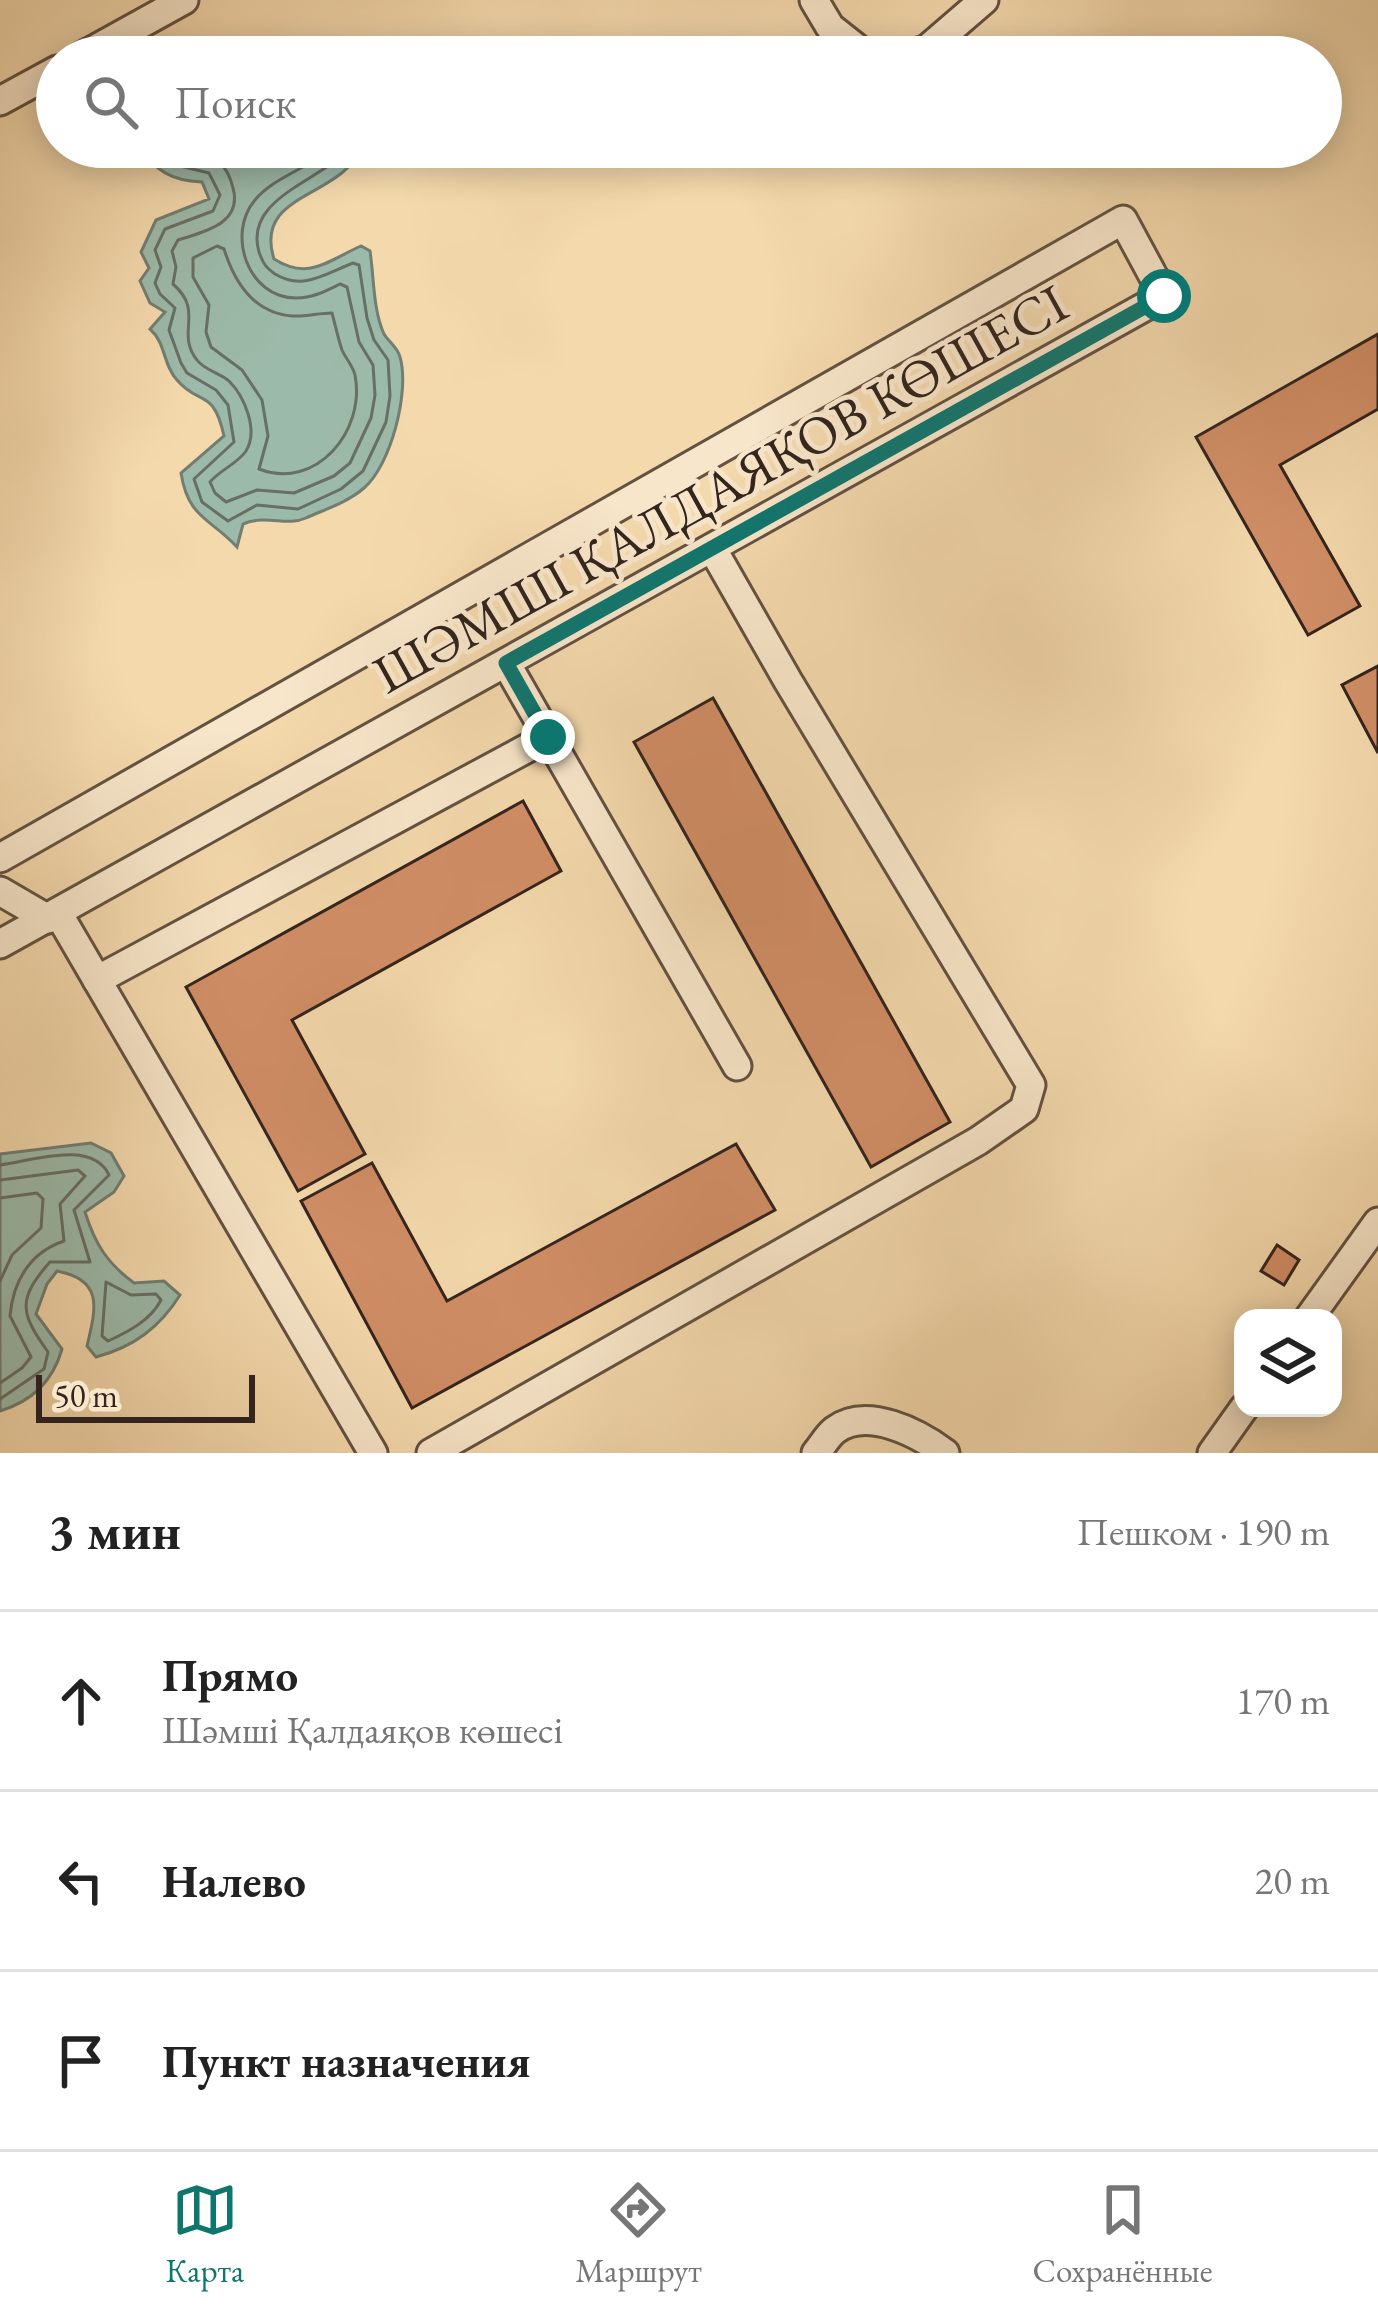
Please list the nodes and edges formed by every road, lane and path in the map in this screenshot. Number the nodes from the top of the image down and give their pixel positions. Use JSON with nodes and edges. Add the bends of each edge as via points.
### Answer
{"nodes":[{"id":1,"x":184,"y":0,"type":"edge"},
{"id":2,"x":814,"y":0,"type":"edge"},
{"id":3,"x":983,"y":0,"type":"edge"},
{"id":4,"x":119,"y":36,"type":"edge"},
{"id":5,"x":841,"y":36,"type":"edge"},
{"id":6,"x":942,"y":36,"type":"edge"},
{"id":7,"x":36,"y":81,"type":"edge"},
{"id":8,"x":0,"y":101,"type":"edge"},
{"id":9,"x":712,"y":548,"type":"junction"},
{"id":10,"x":506,"y":663,"type":"junction"},
{"id":11,"x":548,"y":737,"type":"junction"},
{"id":12,"x":0,"y":858,"type":"edge"},
{"id":13,"x":0,"y":891,"type":"edge"},
{"id":14,"x":53,"y":916,"type":"junction"},
{"id":15,"x":0,"y":944,"type":"edge"},
{"id":16,"x":97,"y":980,"type":"junction"},
{"id":17,"x":736,"y":1066,"type":"dead end"},
{"id":18,"x":1378,"y":1222,"type":"edge"},
{"id":19,"x":1315,"y":1309,"type":"edge"},
{"id":20,"x":1238,"y":1417,"type":"edge"},
{"id":21,"x":373,"y":1453,"type":"edge"},
{"id":22,"x":430,"y":1453,"type":"edge"},
{"id":23,"x":816,"y":1453,"type":"edge"},
{"id":24,"x":945,"y":1453,"type":"edge"},
{"id":25,"x":1212,"y":1453,"type":"edge"}],
"edges":[{"from":1,"to":4,"type":"street"},
{"from":2,"to":5,"type":"street"},
{"from":3,"to":6,"type":"street"},
{"from":7,"to":8,"type":"street"},
{"from":9,"to":10,"type":"street","name":"ШӘМШІ ҚАЛДАЯҚОВ КӨШЕСІ"},
{"from":9,"to":12,"type":"street","name":"ШӘМШІ ҚАЛДАЯҚОВ КӨШЕСІ","via":[[1164,296],[1123,220]]},
{"from":9,"to":22,"type":"street","via":[[1031,1084],[1024,1109]]},
{"from":10,"to":11,"type":"street"},
{"from":10,"to":14,"type":"street","name":"ШӘМШІ ҚАЛДАЯҚОВ КӨШЕСІ"},
{"from":11,"to":16,"type":"street"},
{"from":11,"to":17,"type":"street"},
{"from":13,"to":14,"type":"street"},
{"from":14,"to":15,"type":"street","name":"ШӘМШІ ҚАЛДАЯҚОВ КӨШЕСІ"},
{"from":14,"to":16,"type":"street"},
{"from":16,"to":21,"type":"street"},
{"from":18,"to":19,"type":"street"},
{"from":20,"to":25,"type":"street"},
{"from":23,"to":24,"type":"street","via":[[837,1428],[868,1420],[920,1434]]}]}
